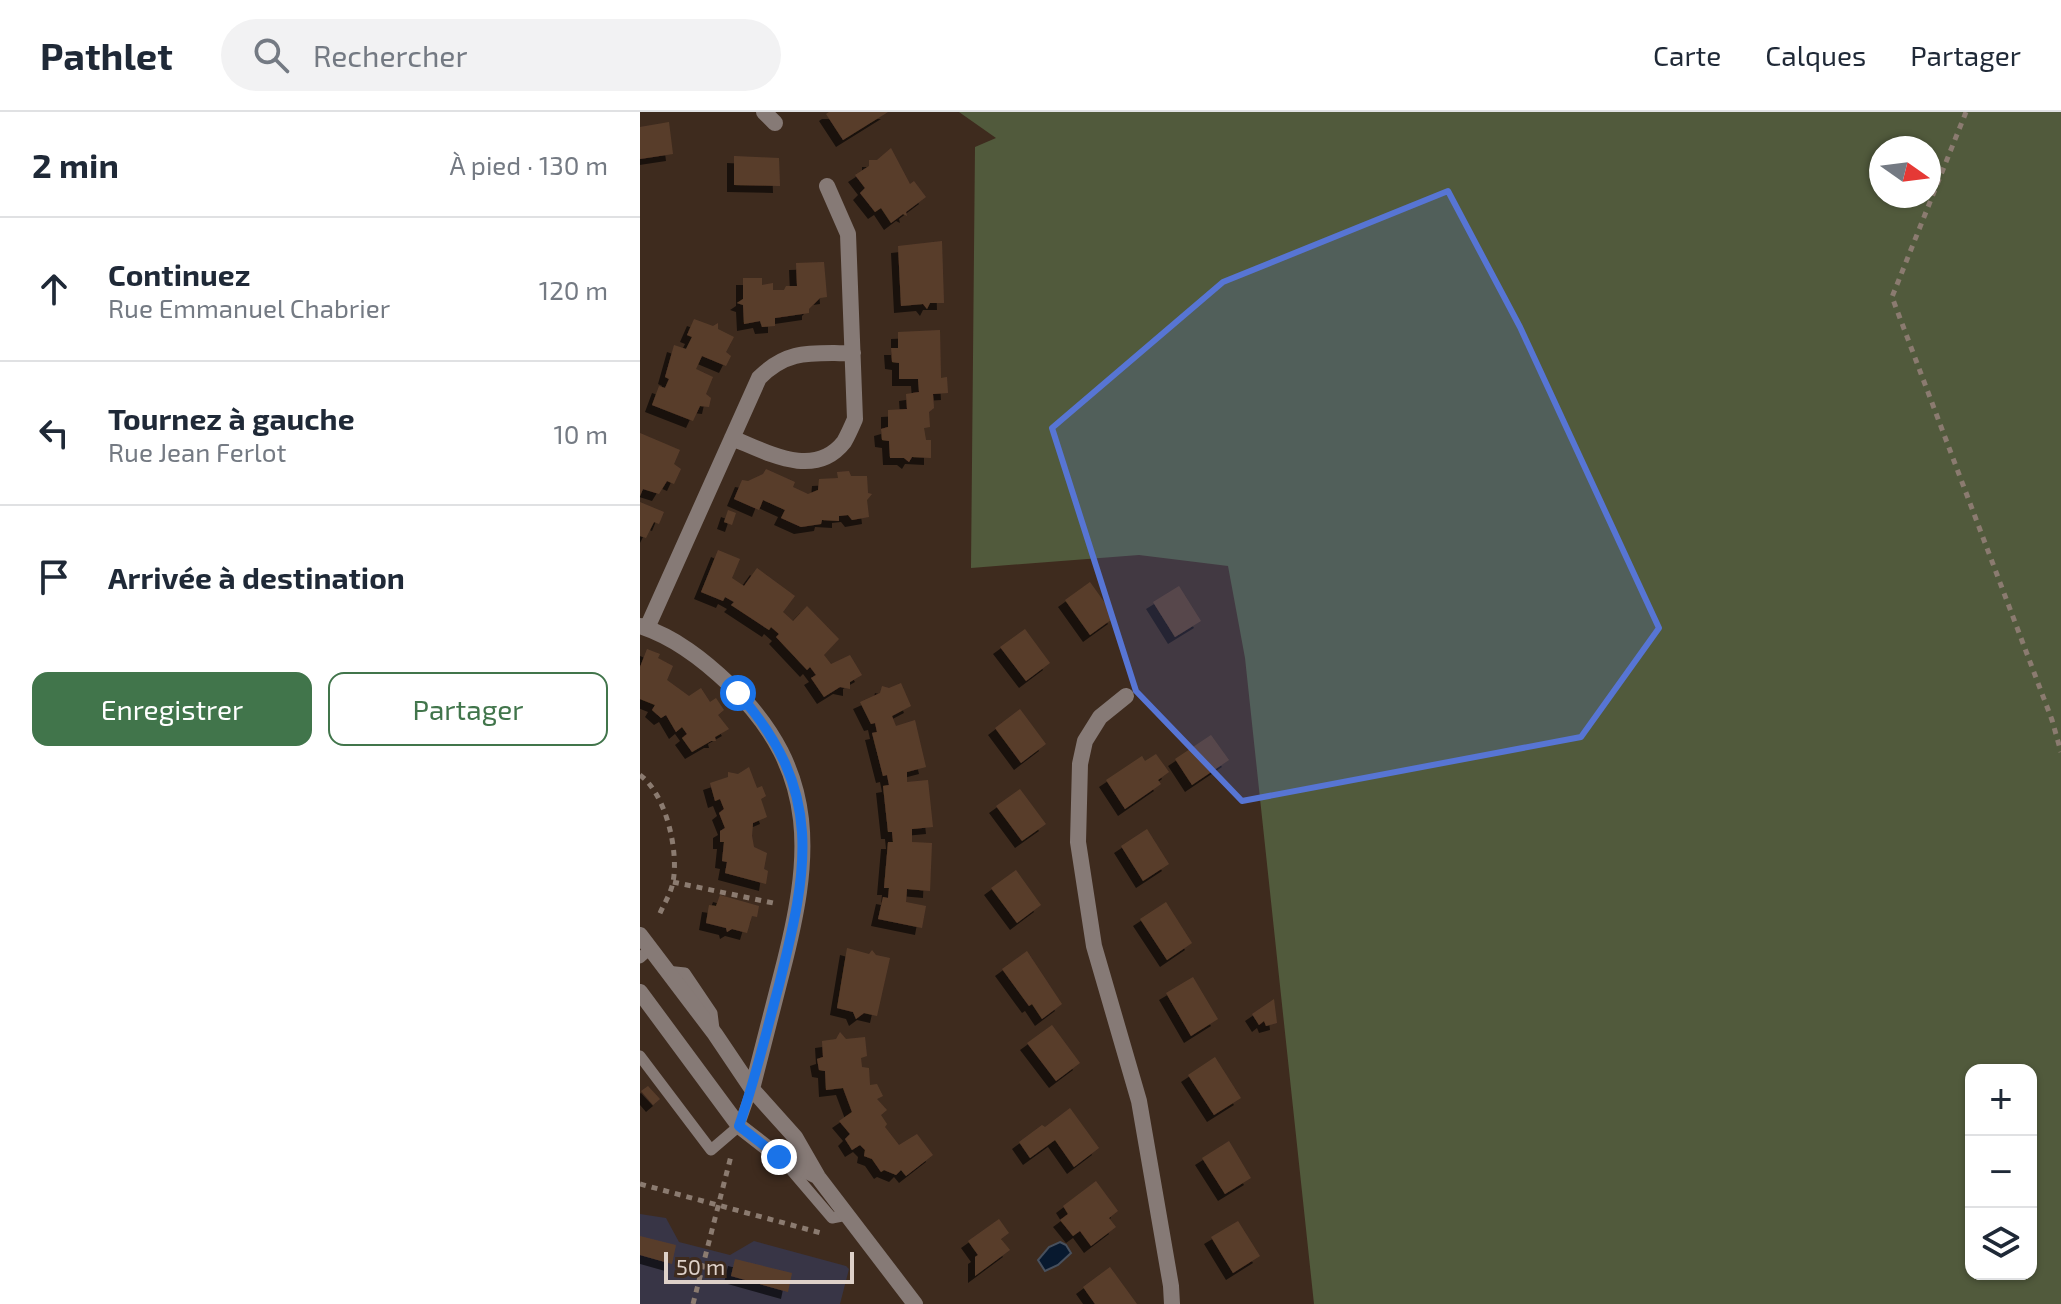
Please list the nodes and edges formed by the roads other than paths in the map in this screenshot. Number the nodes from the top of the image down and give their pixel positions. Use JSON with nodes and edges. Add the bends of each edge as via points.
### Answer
{"nodes":[{"id":1,"x":827,"y":186,"type":"dead end"},
{"id":2,"x":853,"y":353,"type":"junction"},
{"id":3,"x":732,"y":438,"type":"junction"},
{"id":4,"x":644,"y":627,"type":"edge"},
{"id":5,"x":1126,"y":696,"type":"dead end"},
{"id":6,"x":640,"y":935,"type":"edge"},
{"id":7,"x":645,"y":954,"type":"edge"},
{"id":8,"x":640,"y":992,"type":"edge"},
{"id":9,"x":640,"y":1056,"type":"edge"},
{"id":10,"x":752,"y":1089,"type":"junction"},
{"id":11,"x":739,"y":1126,"type":"junction"},
{"id":12,"x":779,"y":1157,"type":"junction"},
{"id":13,"x":818,"y":1177,"type":"junction"},
{"id":14,"x":847,"y":1215,"type":"junction"},
{"id":15,"x":915,"y":1304,"type":"edge"},
{"id":16,"x":1172,"y":1304,"type":"edge"}],
"edges":[{"from":1,"to":2,"type":"street","via":[[848,234]]},
{"from":2,"to":3,"type":"street","via":[[794,355],[774,363],[759,378]]},
{"from":2,"to":3,"type":"street","via":[[855,419],[843,442],[825,458],[784,460]]},
{"from":3,"to":4,"type":"street"},
{"from":4,"to":10,"type":"street","via":[[681,645],[722,677],[753,709],[791,776],[803,833],[798,909]]},
{"from":5,"to":16,"type":"street","via":[[1100,717],[1085,741],[1078,842],[1094,946],[1139,1101]]},
{"from":6,"to":7,"type":"street"},
{"from":7,"to":10,"type":"street","via":[[666,971]]},
{"from":8,"to":11,"type":"street"},
{"from":9,"to":11,"type":"lane","via":[[711,1150]]},
{"from":10,"to":11,"type":"lane"},
{"from":10,"to":13,"type":"street","via":[[795,1137]]},
{"from":11,"to":12,"type":"street"},
{"from":12,"to":13,"type":"street"},
{"from":12,"to":14,"type":"lane","via":[[832,1218]]},
{"from":13,"to":14,"type":"street"},
{"from":14,"to":15,"type":"street"}]}
